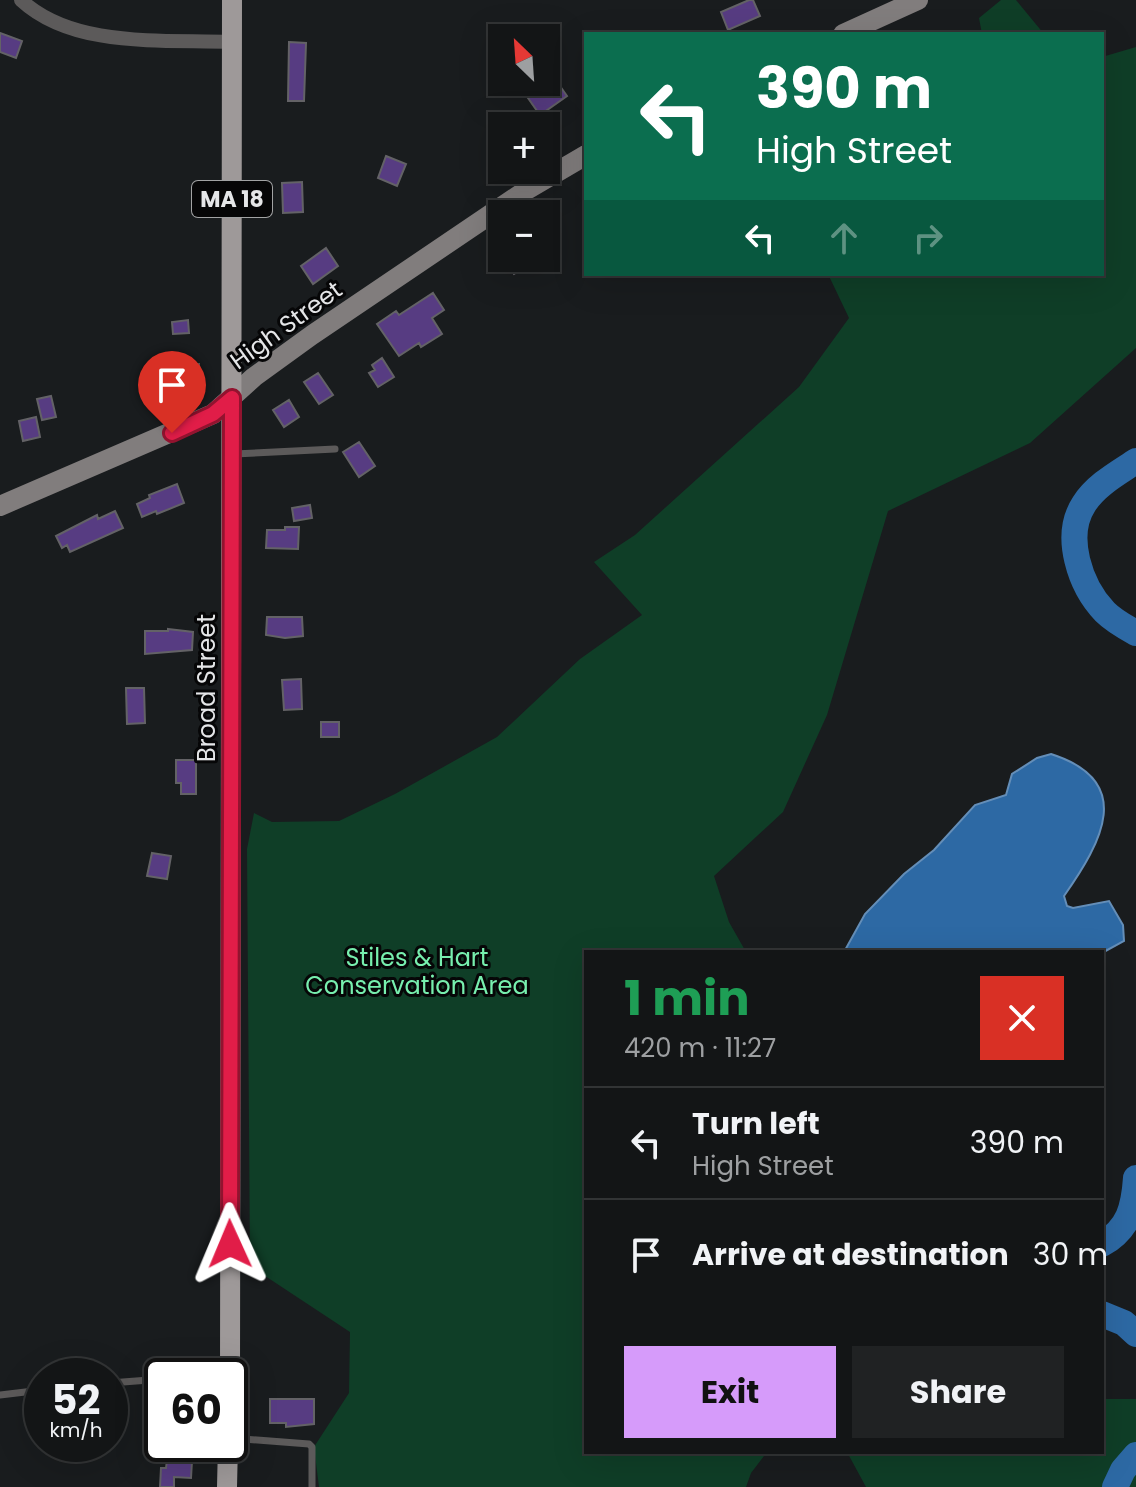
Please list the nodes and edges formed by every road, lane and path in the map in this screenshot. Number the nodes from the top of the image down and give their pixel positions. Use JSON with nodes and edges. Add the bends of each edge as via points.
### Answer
{"nodes":[{"id":1,"x":21,"y":0,"type":"edge"},
{"id":2,"x":232,"y":0,"type":"edge"},
{"id":3,"x":918,"y":0,"type":"edge"},
{"id":4,"x":847,"y":32,"type":"edge"},
{"id":5,"x":232,"y":42,"type":"junction"},
{"id":6,"x":584,"y":156,"type":"edge"},
{"id":7,"x":232,"y":398,"type":"junction"},
{"id":8,"x":335,"y":449,"type":"dead end"},
{"id":9,"x":232,"y":454,"type":"junction"},
{"id":10,"x":0,"y":506,"type":"edge"},
{"id":11,"x":230,"y":1358,"type":"edge"},
{"id":12,"x":24,"y":1392,"type":"edge"},
{"id":13,"x":0,"y":1395,"type":"edge"},
{"id":14,"x":248,"y":1442,"type":"edge"},
{"id":15,"x":228,"y":1462,"type":"edge"},
{"id":16,"x":227,"y":1487,"type":"edge"},
{"id":17,"x":312,"y":1487,"type":"edge"}],
"edges":[{"from":1,"to":5,"type":"street","via":[[46,19],[82,33]]},
{"from":2,"to":5,"type":"main road","name":"Broad Street","number":"MA 18"},
{"from":3,"to":4,"type":"street"},
{"from":5,"to":7,"type":"main road","name":"Broad Street","number":"MA 18"},
{"from":6,"to":7,"type":"street","name":"High Street","via":[[312,335]]},
{"from":7,"to":9,"type":"main road","name":"Broad Street","number":"MA 18"},
{"from":7,"to":10,"type":"street","name":"High Street","via":[[201,421]]},
{"from":8,"to":9,"type":"lane"},
{"from":9,"to":11,"type":"main road","name":"Broad Street","number":"MA 18"},
{"from":12,"to":13,"type":"lane"},
{"from":14,"to":17,"type":"lane","via":[[309,1444]]},
{"from":15,"to":16,"type":"main road"}]}
